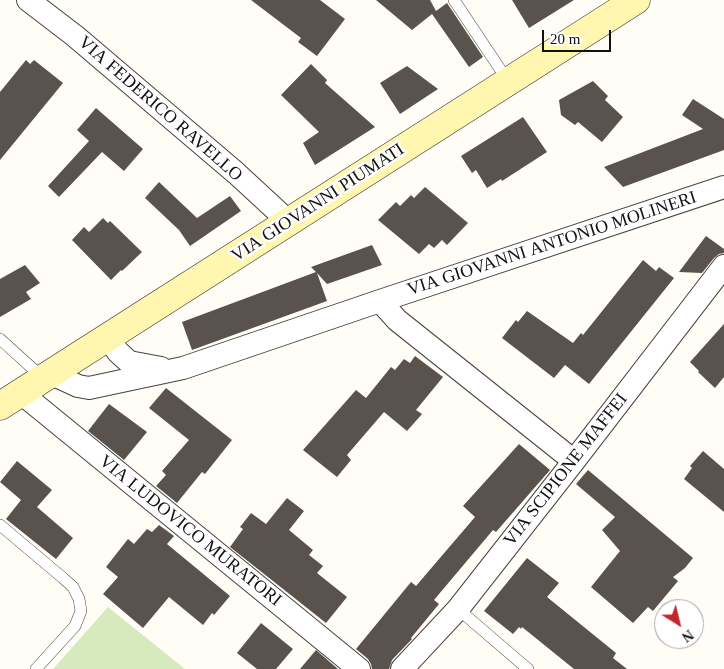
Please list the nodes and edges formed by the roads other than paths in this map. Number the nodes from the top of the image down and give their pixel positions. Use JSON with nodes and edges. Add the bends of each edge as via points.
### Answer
{"nodes":[{"id":1,"x":28,"y":0,"type":"edge"},
{"id":2,"x":454,"y":0,"type":"edge"},
{"id":3,"x":636,"y":0,"type":"edge"},
{"id":4,"x":508,"y":81,"type":"junction"},
{"id":5,"x":724,"y":187,"type":"edge"},
{"id":6,"x":289,"y":222,"type":"junction"},
{"id":7,"x":724,"y":266,"type":"edge"},
{"id":8,"x":380,"y":301,"type":"junction"},
{"id":9,"x":108,"y":338,"type":"junction"},
{"id":10,"x":0,"y":339,"type":"edge"},
{"id":11,"x":170,"y":370,"type":"junction"},
{"id":12,"x":48,"y":377,"type":"junction"},
{"id":13,"x":11,"y":400,"type":"edge"},
{"id":14,"x":574,"y":461,"type":"junction"},
{"id":15,"x":0,"y":525,"type":"edge"},
{"id":16,"x":458,"y":609,"type":"junction"},
{"id":17,"x":36,"y":669,"type":"edge"},
{"id":18,"x":359,"y":669,"type":"edge"},
{"id":19,"x":402,"y":669,"type":"edge"},
{"id":20,"x":528,"y":669,"type":"edge"}],
"edges":[{"from":1,"to":6,"type":"street","name":"VIA FEDERICO RAVELLO","via":[[75,36]]},
{"from":2,"to":4,"type":"lane"},
{"from":3,"to":4,"type":"street","name":"VIA GIOVANNI PIUMATI"},
{"from":4,"to":6,"type":"street","name":"VIA GIOVANNI PIUMATI"},
{"from":5,"to":8,"type":"street","name":"VIA GIOVANNI ANTONIO MOLINERI"},
{"from":6,"to":9,"type":"street","name":"VIA GIOVANNI PIUMATI"},
{"from":7,"to":14,"type":"street","name":"VIA SCIPIONE MAFFEI"},
{"from":8,"to":11,"type":"street","name":"VIA GIOVANNI ANTONIO MOLINERI"},
{"from":8,"to":14,"type":"street","name":"VIA GIOVANNI ANTONIO MOLINERI","via":[[397,320]]},
{"from":9,"to":11,"type":"street","name":"VIA GIOVANNI ANTONIO MOLINERI","via":[[129,362]]},
{"from":9,"to":12,"type":"street","name":"VIA GIOVANNI PIUMATI"},
{"from":10,"to":12,"type":"lane"},
{"from":11,"to":12,"type":"street","name":"VIA GIOVANNI ANTONIO MOLINERI","via":[[89,388]]},
{"from":12,"to":13,"type":"street","name":"VIA GIOVANNI PIUMATI"},
{"from":13,"to":18,"type":"street","name":"VIA LUDOVICO MURATORI"},
{"from":14,"to":16,"type":"street","name":"VIA SCIPIONE MAFFEI"},
{"from":15,"to":17,"type":"lane","via":[[63,578],[80,599],[81,611],[75,626]]},
{"from":16,"to":19,"type":"street","name":"VIA SCIPIONE MAFFEI"},
{"from":16,"to":20,"type":"lane"}]}
